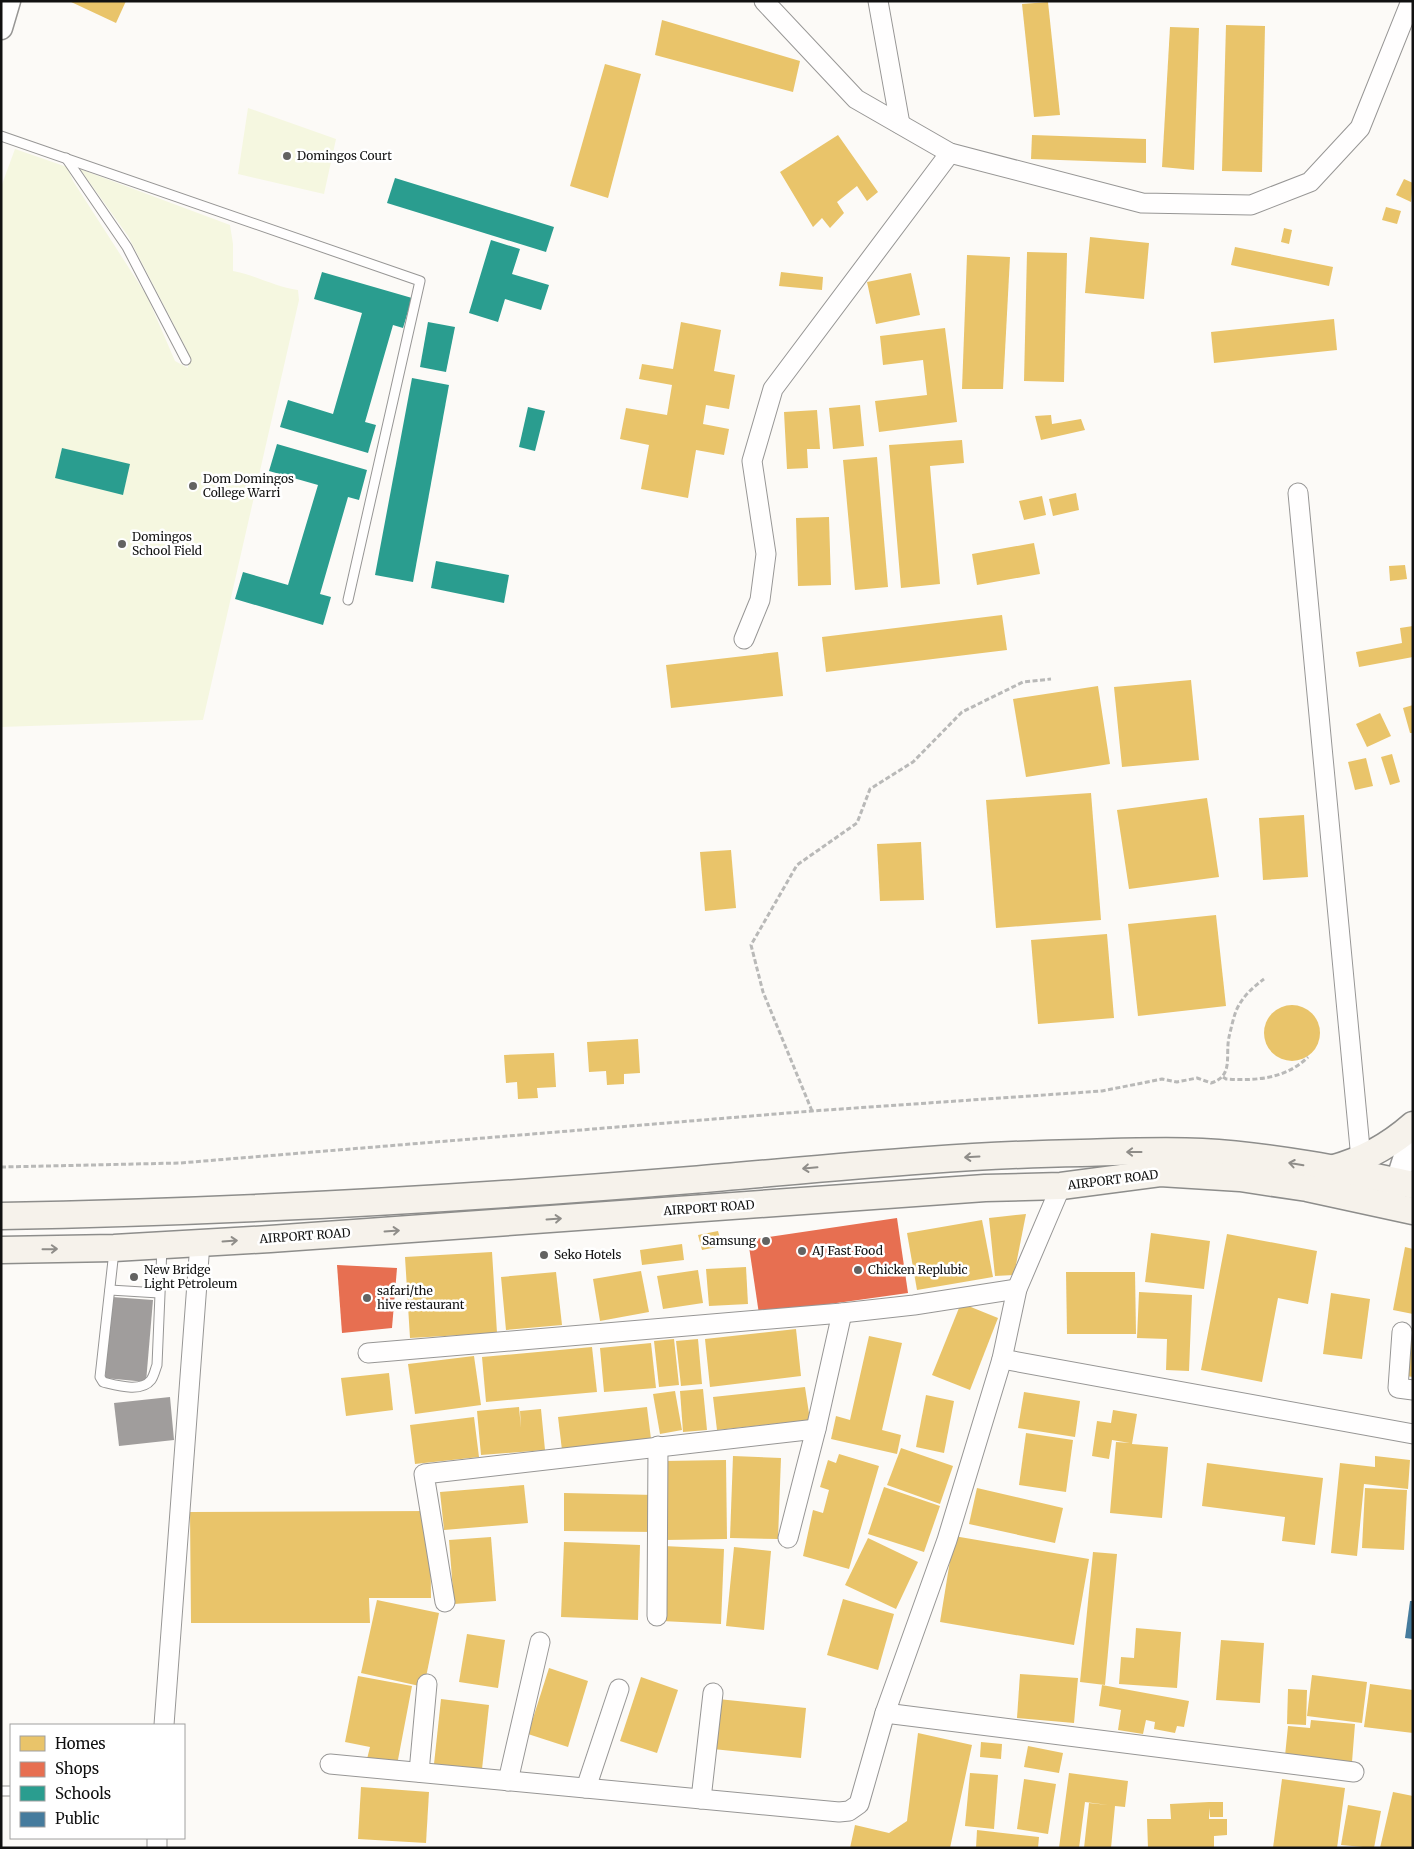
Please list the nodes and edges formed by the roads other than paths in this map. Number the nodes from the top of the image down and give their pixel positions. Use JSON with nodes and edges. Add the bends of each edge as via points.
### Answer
{"nodes":[{"id":1,"x":9,"y":1,"type":"edge"},
{"id":2,"x":764,"y":1,"type":"edge"},
{"id":3,"x":878,"y":1,"type":"edge"},
{"id":4,"x":1411,"y":1,"type":"edge"},
{"id":5,"x":1,"y":28,"type":"edge"},
{"id":6,"x":900,"y":124,"type":"junction"},
{"id":7,"x":1,"y":136,"type":"edge"},
{"id":8,"x":950,"y":153,"type":"junction"},
{"id":9,"x":66,"y":158,"type":"junction"},
{"id":10,"x":186,"y":360,"type":"dead end"},
{"id":11,"x":1298,"y":494,"type":"dead end"},
{"id":12,"x":348,"y":600,"type":"dead end"},
{"id":13,"x":744,"y":639,"type":"dead end"},
{"id":14,"x":1413,"y":1125,"type":"edge"},
{"id":15,"x":1413,"y":1131,"type":"edge"},
{"id":16,"x":1361,"y":1159,"type":"junction"},
{"id":17,"x":1331,"y":1169,"type":"junction"},
{"id":18,"x":1061,"y":1186,"type":"junction"},
{"id":19,"x":1403,"y":1196,"type":"edge"},
{"id":20,"x":5,"y":1216,"type":"edge"},
{"id":21,"x":200,"y":1243,"type":"junction"},
{"id":22,"x":162,"y":1245,"type":"junction"},
{"id":23,"x":114,"y":1248,"type":"junction"},
{"id":24,"x":7,"y":1250,"type":"edge"},
{"id":25,"x":1017,"y":1288,"type":"junction"},
{"id":26,"x":110,"y":1290,"type":"junction"},
{"id":27,"x":159,"y":1294,"type":"junction"},
{"id":28,"x":842,"y":1313,"type":"junction"},
{"id":29,"x":1402,"y":1332,"type":"dead end"},
{"id":30,"x":368,"y":1352,"type":"dead end"},
{"id":31,"x":1002,"y":1360,"type":"junction"},
{"id":32,"x":1413,"y":1390,"type":"edge"},
{"id":33,"x":816,"y":1429,"type":"junction"},
{"id":34,"x":1413,"y":1434,"type":"edge"},
{"id":35,"x":658,"y":1446,"type":"junction"},
{"id":36,"x":788,"y":1538,"type":"dead end"},
{"id":37,"x":445,"y":1602,"type":"dead end"},
{"id":38,"x":657,"y":1616,"type":"dead end"},
{"id":39,"x":540,"y":1642,"type":"dead end"},
{"id":40,"x":427,"y":1684,"type":"dead end"},
{"id":41,"x":619,"y":1689,"type":"dead end"},
{"id":42,"x":713,"y":1693,"type":"dead end"},
{"id":43,"x":885,"y":1713,"type":"junction"},
{"id":44,"x":164,"y":1724,"type":"edge"},
{"id":45,"x":330,"y":1764,"type":"dead end"},
{"id":46,"x":418,"y":1772,"type":"junction"},
{"id":47,"x":1354,"y":1772,"type":"dead end"},
{"id":48,"x":508,"y":1781,"type":"junction"},
{"id":49,"x":586,"y":1788,"type":"junction"},
{"id":50,"x":701,"y":1799,"type":"junction"}],
"edges":[{"from":1,"to":5,"type":"street"},
{"from":2,"to":6,"type":"street","via":[[856,99]]},
{"from":3,"to":6,"type":"street"},
{"from":4,"to":8,"type":"street","via":[[1360,128],[1310,182],[1251,205],[1142,203]]},
{"from":6,"to":8,"type":"street"},
{"from":7,"to":9,"type":"lane"},
{"from":8,"to":13,"type":"street","via":[[773,389],[752,461],[766,554],[760,600]]},
{"from":9,"to":10,"type":"lane","via":[[127,247]]},
{"from":9,"to":12,"type":"lane","via":[[420,282]]},
{"from":11,"to":16,"type":"street"},
{"from":14,"to":16,"type":"main road","via":[[1395,1141]]},
{"from":15,"to":19,"type":"street"},
{"from":16,"to":17,"type":"main road"},
{"from":17,"to":19,"type":"main road","name":"AIRPORT ROAD"},
{"from":17,"to":20,"type":"main road","name":"AIRPORT ROAD","one_way":true,"via":[[1201,1152],[1025,1154],[884,1162],[473,1196]]},
{"from":18,"to":19,"type":"main road","name":"AIRPORT ROAD","via":[[1160,1173],[1240,1178],[1307,1188]]},
{"from":21,"to":18,"type":"main road","name":"AIRPORT ROAD","one_way":true,"via":[[976,1188]]},
{"from":18,"to":25,"type":"street"},
{"from":20,"to":24,"type":"main road"},
{"from":21,"to":22,"type":"main road","name":"AIRPORT ROAD"},
{"from":21,"to":44,"type":"street"},
{"from":22,"to":23,"type":"main road","name":"AIRPORT ROAD"},
{"from":22,"to":27,"type":"lane"},
{"from":24,"to":23,"type":"main road","name":"AIRPORT ROAD","one_way":true},
{"from":23,"to":26,"type":"lane"},
{"from":25,"to":28,"type":"street"},
{"from":25,"to":31,"type":"street"},
{"from":26,"to":27,"type":"lane"},
{"from":26,"to":27,"type":"lane","via":[[100,1377],[103,1382],[119,1386],[141,1387],[150,1381],[157,1365]]},
{"from":28,"to":30,"type":"street"},
{"from":28,"to":33,"type":"street"},
{"from":29,"to":32,"type":"street","via":[[1398,1388]]},
{"from":31,"to":34,"type":"street"},
{"from":31,"to":43,"type":"street","via":[[948,1540]]},
{"from":33,"to":35,"type":"street"},
{"from":33,"to":36,"type":"street"},
{"from":35,"to":37,"type":"street","via":[[424,1474]]},
{"from":35,"to":38,"type":"street"},
{"from":39,"to":48,"type":"street"},
{"from":40,"to":46,"type":"street"},
{"from":41,"to":49,"type":"street"},
{"from":42,"to":50,"type":"street"},
{"from":43,"to":47,"type":"street"},
{"from":43,"to":50,"type":"street","via":[[860,1804],[849,1811]]},
{"from":45,"to":46,"type":"street"},
{"from":46,"to":48,"type":"street"},
{"from":48,"to":49,"type":"street"},
{"from":49,"to":50,"type":"street"}]}
